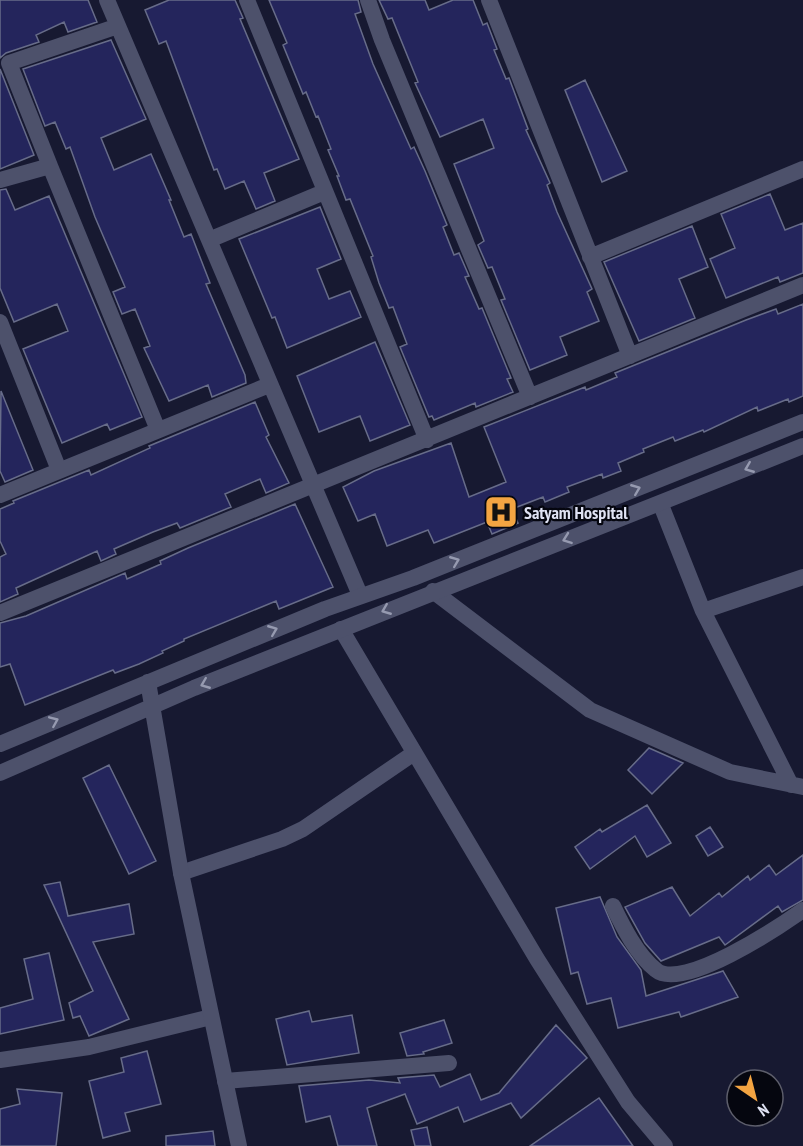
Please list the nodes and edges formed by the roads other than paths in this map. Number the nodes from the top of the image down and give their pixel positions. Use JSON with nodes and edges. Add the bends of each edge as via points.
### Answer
{"nodes":[{"id":1,"x":107,"y":0,"type":"edge"},
{"id":2,"x":247,"y":0,"type":"edge"},
{"id":3,"x":368,"y":0,"type":"edge"},
{"id":4,"x":489,"y":0,"type":"edge"},
{"id":5,"x":118,"y":26,"type":"junction"},
{"id":6,"x":5,"y":64,"type":"edge"},
{"id":7,"x":50,"y":166,"type":"junction"},
{"id":8,"x":803,"y":169,"type":"edge"},
{"id":9,"x":0,"y":180,"type":"edge"},
{"id":10,"x":324,"y":192,"type":"junction"},
{"id":11,"x":209,"y":240,"type":"junction"},
{"id":12,"x":590,"y":257,"type":"junction"},
{"id":13,"x":803,"y":285,"type":"edge"},
{"id":14,"x":0,"y":322,"type":"edge"},
{"id":15,"x":630,"y":356,"type":"junction"},
{"id":16,"x":269,"y":385,"type":"junction"},
{"id":17,"x":530,"y":397,"type":"junction"},
{"id":18,"x":803,"y":422,"type":"edge"},
{"id":19,"x":158,"y":430,"type":"junction"},
{"id":20,"x":427,"y":440,"type":"junction"},
{"id":21,"x":803,"y":446,"type":"edge"},
{"id":22,"x":60,"y":470,"type":"junction"},
{"id":23,"x":311,"y":484,"type":"junction"},
{"id":24,"x":0,"y":495,"type":"edge"},
{"id":25,"x":661,"y":505,"type":"junction"},
{"id":26,"x":803,"y":577,"type":"edge"},
{"id":27,"x":433,"y":591,"type":"junction"},
{"id":28,"x":360,"y":595,"type":"junction"},
{"id":29,"x":703,"y":611,"type":"junction"},
{"id":30,"x":0,"y":613,"type":"edge"},
{"id":31,"x":341,"y":628,"type":"junction"},
{"id":32,"x":148,"y":682,"type":"junction"},
{"id":33,"x":155,"y":705,"type":"junction"},
{"id":34,"x":0,"y":744,"type":"edge"},
{"id":35,"x":414,"y":753,"type":"junction"},
{"id":36,"x":0,"y":773,"type":"edge"},
{"id":37,"x":797,"y":786,"type":"edge"},
{"id":38,"x":181,"y":873,"type":"junction"},
{"id":39,"x":613,"y":906,"type":"dead end"},
{"id":40,"x":803,"y":910,"type":"edge"},
{"id":41,"x":212,"y":1017,"type":"junction"},
{"id":42,"x":0,"y":1060,"type":"edge"},
{"id":43,"x":449,"y":1063,"type":"dead end"},
{"id":44,"x":225,"y":1081,"type":"junction"},
{"id":45,"x":239,"y":1146,"type":"edge"},
{"id":46,"x":665,"y":1146,"type":"edge"}],
"edges":[{"from":1,"to":5,"type":"street"},
{"from":2,"to":10,"type":"street"},
{"from":3,"to":17,"type":"street"},
{"from":4,"to":12,"type":"street"},
{"from":5,"to":6,"type":"street"},
{"from":5,"to":11,"type":"street"},
{"from":6,"to":7,"type":"street"},
{"from":7,"to":9,"type":"street"},
{"from":7,"to":19,"type":"street"},
{"from":8,"to":12,"type":"street"},
{"from":10,"to":11,"type":"street"},
{"from":10,"to":20,"type":"street"},
{"from":11,"to":16,"type":"street"},
{"from":12,"to":15,"type":"street"},
{"from":13,"to":15,"type":"street"},
{"from":14,"to":22,"type":"street"},
{"from":15,"to":17,"type":"street"},
{"from":16,"to":19,"type":"street"},
{"from":16,"to":23,"type":"street"},
{"from":17,"to":20,"type":"street"},
{"from":28,"to":18,"type":"street","one_way":true,"via":[[413,578]]},
{"from":19,"to":22,"type":"street"},
{"from":20,"to":23,"type":"street"},
{"from":21,"to":25,"type":"street","one_way":true},
{"from":22,"to":24,"type":"street"},
{"from":23,"to":28,"type":"street"},
{"from":23,"to":30,"type":"street"},
{"from":25,"to":27,"type":"street","one_way":true},
{"from":25,"to":29,"type":"street"},
{"from":26,"to":29,"type":"street"},
{"from":27,"to":31,"type":"street","one_way":true},
{"from":27,"to":37,"type":"street","via":[[590,710],[730,772]]},
{"from":32,"to":28,"type":"street","one_way":true},
{"from":29,"to":37,"type":"street"},
{"from":31,"to":33,"type":"street","one_way":true},
{"from":31,"to":35,"type":"street"},
{"from":32,"to":33,"type":"street"},
{"from":34,"to":32,"type":"street","one_way":true},
{"from":33,"to":36,"type":"street"},
{"from":33,"to":38,"type":"street"},
{"from":35,"to":38,"type":"street","via":[[303,829]]},
{"from":35,"to":46,"type":"street","via":[[628,1102]]},
{"from":38,"to":41,"type":"street"},
{"from":39,"to":40,"type":"street","via":[[629,939],[656,971],[667,975],[683,975],[762,938]]},
{"from":41,"to":42,"type":"street","via":[[89,1047]]},
{"from":41,"to":44,"type":"street"},
{"from":43,"to":44,"type":"street"},
{"from":44,"to":45,"type":"street"}]}
